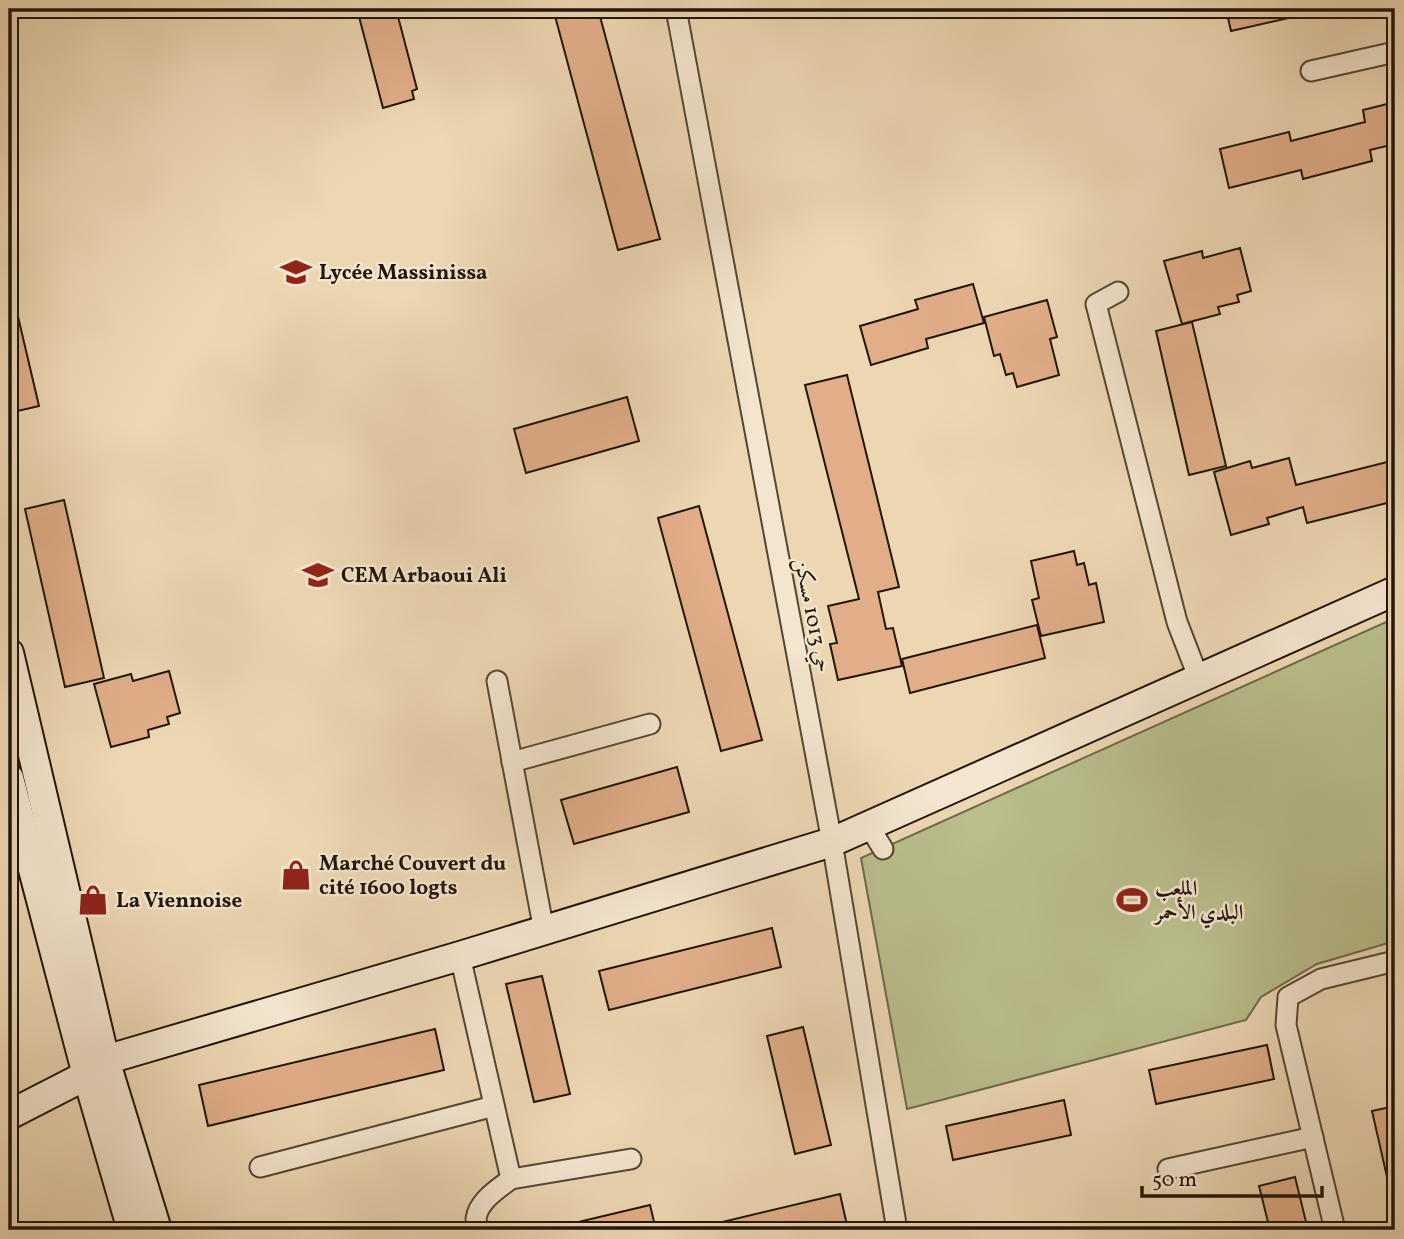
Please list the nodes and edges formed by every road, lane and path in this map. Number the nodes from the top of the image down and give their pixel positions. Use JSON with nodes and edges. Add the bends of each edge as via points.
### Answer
{"nodes":[{"id":1,"x":676,"y":9,"type":"edge"},
{"id":2,"x":1395,"y":52,"type":"edge"},
{"id":3,"x":1311,"y":71,"type":"dead end"},
{"id":4,"x":1118,"y":292,"type":"dead end"},
{"id":5,"x":1395,"y":591,"type":"edge"},
{"id":6,"x":9,"y":653,"type":"edge"},
{"id":7,"x":1199,"y":679,"type":"junction"},
{"id":8,"x":497,"y":681,"type":"dead end"},
{"id":9,"x":650,"y":724,"type":"dead end"},
{"id":10,"x":512,"y":762,"type":"junction"},
{"id":11,"x":9,"y":778,"type":"edge"},
{"id":12,"x":44,"y":804,"type":"junction"},
{"id":13,"x":13,"y":814,"type":"edge"},
{"id":14,"x":832,"y":842,"type":"junction"},
{"id":15,"x":544,"y":930,"type":"junction"},
{"id":16,"x":460,"y":956,"type":"junction"},
{"id":17,"x":1395,"y":961,"type":"edge"},
{"id":18,"x":96,"y":1068,"type":"junction"},
{"id":19,"x":494,"y":1106,"type":"junction"},
{"id":20,"x":9,"y":1115,"type":"edge"},
{"id":21,"x":1313,"y":1137,"type":"junction"},
{"id":22,"x":631,"y":1159,"type":"dead end"},
{"id":23,"x":260,"y":1167,"type":"dead end"},
{"id":24,"x":1168,"y":1169,"type":"dead end"},
{"id":25,"x":510,"y":1180,"type":"junction"},
{"id":26,"x":132,"y":1230,"type":"edge"},
{"id":27,"x":157,"y":1230,"type":"edge"},
{"id":28,"x":479,"y":1230,"type":"edge"},
{"id":29,"x":897,"y":1230,"type":"edge"},
{"id":30,"x":1335,"y":1230,"type":"edge"}],
"edges":[{"from":1,"to":14,"type":"street","name":"حي 1013 مسكن"},
{"from":2,"to":3,"type":"street"},
{"from":4,"to":7,"type":"street","via":[[1096,304],[1177,622]]},
{"from":5,"to":7,"type":"street"},
{"from":6,"to":12,"type":"street"},
{"from":7,"to":14,"type":"street","via":[[876,837]]},
{"from":8,"to":10,"type":"street"},
{"from":9,"to":10,"type":"street"},
{"from":10,"to":15,"type":"street"},
{"from":11,"to":13,"type":"street"},
{"from":12,"to":13,"type":"street"},
{"from":12,"to":18,"type":"street"},
{"from":13,"to":18,"type":"street"},
{"from":14,"to":15,"type":"street"},
{"from":14,"to":29,"type":"street","name":"حي 1013 مسكن"},
{"from":15,"to":16,"type":"street"},
{"from":16,"to":18,"type":"street"},
{"from":16,"to":19,"type":"street"},
{"from":17,"to":21,"type":"street","via":[[1321,979],[1288,997],[1286,1025]]},
{"from":18,"to":20,"type":"street"},
{"from":18,"to":26,"type":"street"},
{"from":18,"to":27,"type":"street"},
{"from":19,"to":23,"type":"street"},
{"from":19,"to":25,"type":"street"},
{"from":21,"to":24,"type":"street"},
{"from":21,"to":30,"type":"street"},
{"from":22,"to":25,"type":"street"},
{"from":25,"to":28,"type":"street","via":[[481,1206],[476,1219]]}]}
